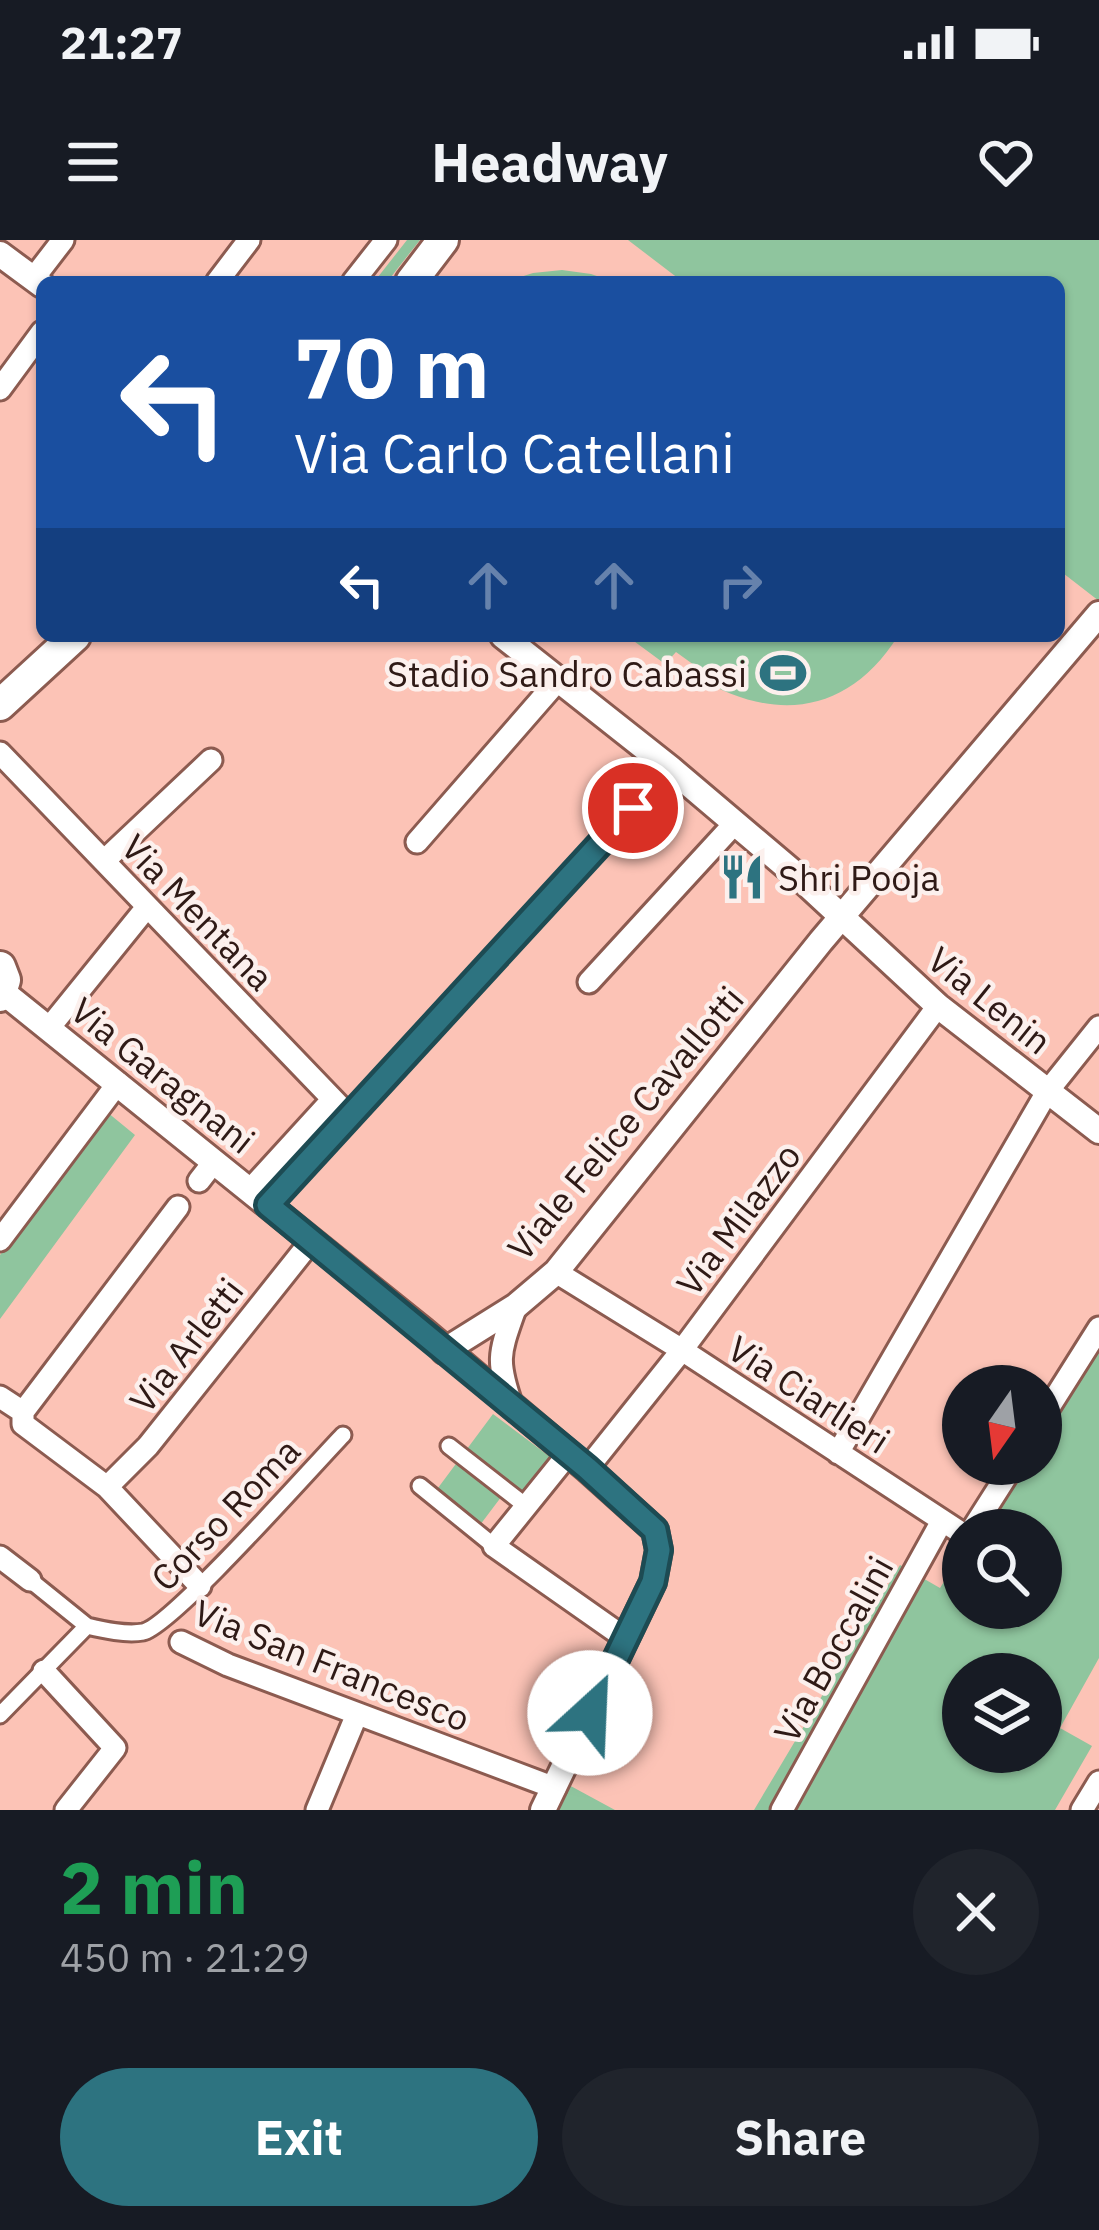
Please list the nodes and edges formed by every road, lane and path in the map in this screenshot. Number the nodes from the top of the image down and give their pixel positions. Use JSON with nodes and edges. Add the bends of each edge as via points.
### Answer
{"nodes":[{"id":1,"x":63,"y":240,"type":"edge"},
{"id":2,"x":249,"y":240,"type":"edge"},
{"id":3,"x":386,"y":240,"type":"edge"},
{"id":4,"x":443,"y":240,"type":"edge"},
{"id":5,"x":0,"y":254,"type":"edge"},
{"id":6,"x":42,"y":276,"type":"edge"},
{"id":7,"x":222,"y":276,"type":"edge"},
{"id":8,"x":358,"y":276,"type":"edge"},
{"id":9,"x":416,"y":276,"type":"edge"},
{"id":10,"x":36,"y":281,"type":"edge"},
{"id":11,"x":36,"y":340,"type":"edge"},
{"id":12,"x":0,"y":389,"type":"edge"},
{"id":13,"x":1099,"y":614,"type":"edge"},
{"id":14,"x":68,"y":642,"type":"edge"},
{"id":15,"x":511,"y":642,"type":"edge"},
{"id":16,"x":559,"y":680,"type":"junction"},
{"id":17,"x":0,"y":705,"type":"edge"},
{"id":18,"x":0,"y":753,"type":"edge"},
{"id":19,"x":211,"y":760,"type":"dead end"},
{"id":20,"x":670,"y":768,"type":"junction"},
{"id":21,"x":735,"y":824,"type":"junction"},
{"id":22,"x":417,"y":842,"type":"dead end"},
{"id":23,"x":104,"y":861,"type":"junction"},
{"id":24,"x":147,"y":907,"type":"junction"},
{"id":25,"x":842,"y":918,"type":"junction"},
{"id":26,"x":589,"y":982,"type":"dead end"},
{"id":27,"x":1,"y":985,"type":"edge"},
{"id":28,"x":938,"y":1006,"type":"junction"},
{"id":29,"x":1099,"y":1027,"type":"edge"},
{"id":30,"x":49,"y":1028,"type":"junction"},
{"id":31,"x":118,"y":1083,"type":"junction"},
{"id":32,"x":1047,"y":1092,"type":"junction"},
{"id":33,"x":341,"y":1108,"type":"junction"},
{"id":34,"x":1099,"y":1131,"type":"edge"},
{"id":35,"x":258,"y":1198,"type":"junction"},
{"id":36,"x":178,"y":1208,"type":"dead end"},
{"id":37,"x":0,"y":1240,"type":"edge"},
{"id":38,"x":312,"y":1240,"type":"junction"},
{"id":39,"x":556,"y":1272,"type":"junction"},
{"id":40,"x":516,"y":1306,"type":"junction"},
{"id":41,"x":1099,"y":1328,"type":"edge"},
{"id":42,"x":682,"y":1349,"type":"junction"},
{"id":43,"x":445,"y":1351,"type":"junction"},
{"id":44,"x":1062,"y":1387,"type":"edge"},
{"id":45,"x":0,"y":1397,"type":"edge"},
{"id":46,"x":512,"y":1406,"type":"junction"},
{"id":47,"x":22,"y":1412,"type":"junction"},
{"id":48,"x":344,"y":1435,"type":"dead end"},
{"id":49,"x":449,"y":1446,"type":"dead end"},
{"id":50,"x":838,"y":1454,"type":"junction"},
{"id":51,"x":578,"y":1461,"type":"junction"},
{"id":52,"x":107,"y":1486,"type":"junction"},
{"id":53,"x":420,"y":1486,"type":"dead end"},
{"id":54,"x":526,"y":1506,"type":"junction"},
{"id":55,"x":942,"y":1521,"type":"joint"},
{"id":56,"x":494,"y":1546,"type":"junction"},
{"id":57,"x":0,"y":1557,"type":"edge"},
{"id":58,"x":30,"y":1580,"type":"joint"},
{"id":59,"x":200,"y":1586,"type":"junction"},
{"id":60,"x":87,"y":1626,"type":"junction"},
{"id":61,"x":150,"y":1629,"type":"junction"},
{"id":62,"x":625,"y":1638,"type":"junction"},
{"id":63,"x":181,"y":1642,"type":"joint"},
{"id":64,"x":44,"y":1671,"type":"junction"},
{"id":65,"x":0,"y":1714,"type":"edge"},
{"id":66,"x":357,"y":1714,"type":"junction"},
{"id":67,"x":1099,"y":1782,"type":"edge"},
{"id":68,"x":549,"y":1799,"type":"edge"},
{"id":69,"x":66,"y":1810,"type":"edge"},
{"id":70,"x":317,"y":1810,"type":"edge"},
{"id":71,"x":782,"y":1810,"type":"edge"},
{"id":72,"x":1082,"y":1810,"type":"edge"}],
"edges":[{"from":1,"to":6,"type":"street"},
{"from":2,"to":7,"type":"street"},
{"from":3,"to":8,"type":"street"},
{"from":4,"to":9,"type":"main road"},
{"from":5,"to":10,"type":"street"},
{"from":11,"to":12,"type":"street"},
{"from":13,"to":25,"type":"street","name":"Viale Felice Cavallotti"},
{"from":14,"to":17,"type":"main road"},
{"from":15,"to":16,"type":"street","name":"Via Lenin"},
{"from":16,"to":20,"type":"street","name":"Via Lenin"},
{"from":16,"to":22,"type":"street"},
{"from":18,"to":23,"type":"street","name":"Via Mentana"},
{"from":19,"to":23,"type":"street"},
{"from":20,"to":21,"type":"street","name":"Via Lenin"},
{"from":20,"to":33,"type":"street"},
{"from":21,"to":25,"type":"street","name":"Via Lenin"},
{"from":21,"to":26,"type":"street"},
{"from":23,"to":24,"type":"street","name":"Via Mentana"},
{"from":24,"to":30,"type":"street"},
{"from":24,"to":33,"type":"street","name":"Via Mentana"},
{"from":25,"to":28,"type":"street","name":"Via Lenin"},
{"from":25,"to":39,"type":"street","name":"Viale Felice Cavallotti"},
{"from":27,"to":30,"type":"street","name":"Via Garagnani"},
{"from":28,"to":32,"type":"street","name":"Via Lenin"},
{"from":28,"to":42,"type":"street","name":"Via Milazzo"},
{"from":29,"to":32,"type":"street"},
{"from":30,"to":31,"type":"street","name":"Via Garagnani"},
{"from":31,"to":35,"type":"street","name":"Via Garagnani","via":[[206,1172]]},
{"from":31,"to":37,"type":"street"},
{"from":32,"to":34,"type":"street","name":"Via Lenin"},
{"from":32,"to":50,"type":"street"},
{"from":33,"to":35,"type":"street"},
{"from":35,"to":38,"type":"street","name":"Via Garagnani"},
{"from":36,"to":47,"type":"street"},
{"from":38,"to":43,"type":"street","name":"Via Garagnani"},
{"from":38,"to":52,"type":"street","name":"Via Arletti","via":[[148,1447]]},
{"from":39,"to":40,"type":"street","name":"Viale Felice Cavallotti"},
{"from":39,"to":42,"type":"street","name":"Via Ciarlieri"},
{"from":40,"to":43,"type":"street","name":"Viale Felice Cavallotti"},
{"from":40,"to":46,"type":"street","via":[[499,1371]]},
{"from":41,"to":44,"type":"street"},
{"from":42,"to":50,"type":"street","name":"Via Ciarlieri"},
{"from":42,"to":51,"type":"street","name":"Via Milazzo"},
{"from":43,"to":46,"type":"street","name":"Via Garagnani"},
{"from":45,"to":47,"type":"street"},
{"from":46,"to":51,"type":"street","name":"Via Garagnani"},
{"from":47,"to":52,"type":"street","via":[[22,1424]]},
{"from":48,"to":59,"type":"street","name":"Corso Roma"},
{"from":49,"to":54,"type":"street"},
{"from":50,"to":55,"type":"street","name":"Via Ciarlieri"},
{"from":51,"to":54,"type":"street","name":"Via Milazzo"},
{"from":51,"to":62,"type":"street","name":"Via Garagnani","via":[[655,1530],[653,1582]]},
{"from":52,"to":59,"type":"street"},
{"from":53,"to":56,"type":"street"},
{"from":54,"to":56,"type":"street","name":"Via Milazzo"},
{"from":55,"to":71,"type":"street","name":"Via Boccalini"},
{"from":56,"to":62,"type":"street"},
{"from":57,"to":58,"type":"street"},
{"from":58,"to":60,"type":"street"},
{"from":59,"to":61,"type":"street","name":"Corso Roma"},
{"from":60,"to":61,"type":"street","name":"Via San Francesco"},
{"from":60,"to":64,"type":"street"},
{"from":61,"to":63,"type":"street","name":"Via San Francesco"},
{"from":62,"to":68,"type":"street","name":"Via Garagnani"},
{"from":63,"to":66,"type":"street","name":"Via San Francesco"},
{"from":64,"to":65,"type":"street"},
{"from":64,"to":69,"type":"street","via":[[115,1748]]},
{"from":66,"to":68,"type":"street","name":"Via San Francesco"},
{"from":66,"to":70,"type":"street"},
{"from":67,"to":72,"type":"street"}]}
